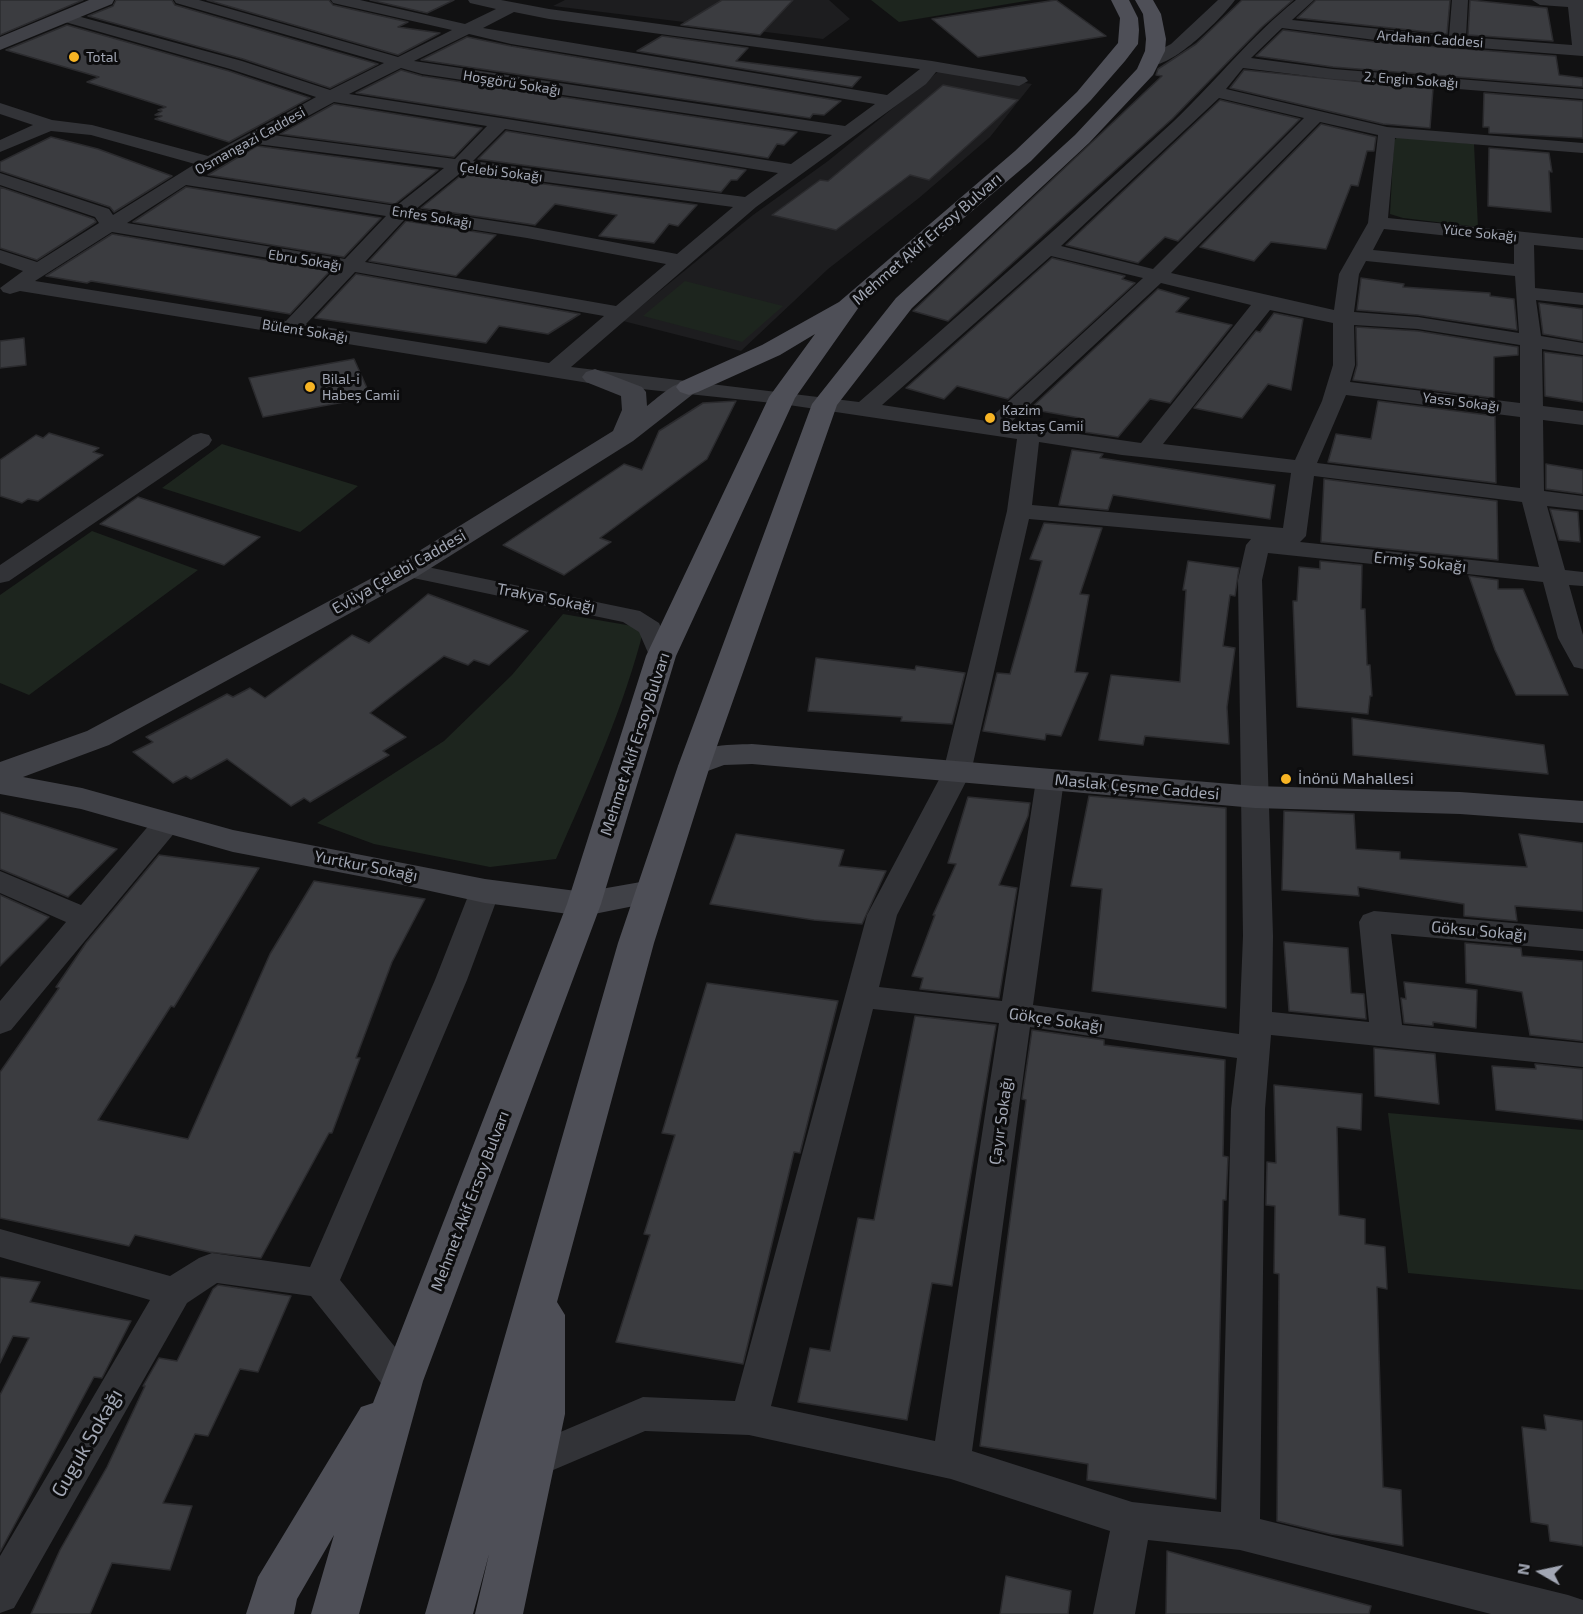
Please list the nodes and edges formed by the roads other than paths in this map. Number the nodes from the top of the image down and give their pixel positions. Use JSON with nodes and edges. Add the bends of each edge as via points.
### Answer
{"nodes":[{"id":1,"x":105,"y":0,"type":"edge"},
{"id":2,"x":182,"y":0,"type":"edge"},
{"id":3,"x":339,"y":0,"type":"edge"},
{"id":4,"x":476,"y":0,"type":"edge"},
{"id":5,"x":1120,"y":0,"type":"edge"},
{"id":6,"x":1144,"y":0,"type":"edge"},
{"id":7,"x":1227,"y":0,"type":"edge"},
{"id":8,"x":1306,"y":0,"type":"edge"},
{"id":9,"x":1460,"y":0,"type":"edge"},
{"id":10,"x":1540,"y":0,"type":"edge"},
{"id":11,"x":1578,"y":2,"type":"edge"},
{"id":12,"x":510,"y":8,"type":"junction"},
{"id":13,"x":64,"y":17,"type":"junction"},
{"id":14,"x":1276,"y":23,"type":"junction"},
{"id":15,"x":463,"y":30,"type":"junction"},
{"id":16,"x":1457,"y":41,"type":"junction"},
{"id":17,"x":0,"y":44,"type":"edge"},
{"id":18,"x":1582,"y":51,"type":"edge"},
{"id":19,"x":1152,"y":61,"type":"junction"},
{"id":20,"x":1239,"y":62,"type":"junction"},
{"id":21,"x":402,"y":63,"type":"junction"},
{"id":22,"x":932,"y":66,"type":"junction"},
{"id":23,"x":702,"y":72,"type":"junction"},
{"id":24,"x":1019,"y":81,"type":"dead end"},
{"id":25,"x":1215,"y":92,"type":"junction"},
{"id":26,"x":1583,"y":94,"type":"edge"},
{"id":27,"x":331,"y":96,"type":"junction"},
{"id":28,"x":890,"y":101,"type":"junction"},
{"id":29,"x":663,"y":105,"type":"junction"},
{"id":30,"x":0,"y":108,"type":"edge"},
{"id":31,"x":1317,"y":115,"type":"junction"},
{"id":32,"x":501,"y":123,"type":"junction"},
{"id":33,"x":49,"y":125,"type":"junction"},
{"id":34,"x":850,"y":132,"type":"junction"},
{"id":35,"x":1387,"y":132,"type":"junction"},
{"id":36,"x":254,"y":138,"type":"junction"},
{"id":37,"x":620,"y":142,"type":"junction"},
{"id":38,"x":0,"y":147,"type":"edge"},
{"id":39,"x":1583,"y":148,"type":"edge"},
{"id":40,"x":210,"y":162,"type":"junction"},
{"id":41,"x":457,"y":167,"type":"junction"},
{"id":42,"x":793,"y":170,"type":"junction"},
{"id":43,"x":0,"y":179,"type":"edge"},
{"id":44,"x":183,"y":179,"type":"junction"},
{"id":45,"x":749,"y":203,"type":"junction"},
{"id":46,"x":402,"y":212,"type":"junction"},
{"id":47,"x":1378,"y":223,"type":"junction"},
{"id":48,"x":111,"y":226,"type":"junction"},
{"id":49,"x":1524,"y":237,"type":"junction"},
{"id":50,"x":1583,"y":244,"type":"edge"},
{"id":51,"x":1047,"y":249,"type":"junction"},
{"id":52,"x":1362,"y":255,"type":"junction"},
{"id":53,"x":0,"y":256,"type":"edge"},
{"id":54,"x":681,"y":261,"type":"junction"},
{"id":55,"x":348,"y":267,"type":"junction"},
{"id":56,"x":40,"y":270,"type":"junction"},
{"id":57,"x":1156,"y":277,"type":"junction"},
{"id":58,"x":1526,"y":282,"type":"junction"},
{"id":59,"x":8,"y":289,"type":"edge"},
{"id":60,"x":1583,"y":299,"type":"edge"},
{"id":61,"x":852,"y":302,"type":"junction"},
{"id":62,"x":1264,"y":303,"type":"junction"},
{"id":63,"x":620,"y":313,"type":"junction"},
{"id":64,"x":1343,"y":318,"type":"junction"},
{"id":65,"x":290,"y":329,"type":"junction"},
{"id":66,"x":1531,"y":343,"type":"junction"},
{"id":67,"x":1583,"y":349,"type":"edge"},
{"id":68,"x":554,"y":370,"type":"junction"},
{"id":69,"x":595,"y":377,"type":"junction"},
{"id":70,"x":689,"y":387,"type":"junction"},
{"id":71,"x":1338,"y":387,"type":"junction"},
{"id":72,"x":782,"y":397,"type":"junction"},
{"id":73,"x":825,"y":404,"type":"junction"},
{"id":74,"x":864,"y":409,"type":"junction"},
{"id":75,"x":1532,"y":411,"type":"junction"},
{"id":76,"x":1583,"y":418,"type":"edge"},
{"id":77,"x":991,"y":429,"type":"junction"},
{"id":78,"x":624,"y":435,"type":"junction"},
{"id":79,"x":1029,"y":435,"type":"junction"},
{"id":80,"x":201,"y":440,"type":"dead end"},
{"id":81,"x":1147,"y":450,"type":"junction"},
{"id":82,"x":1303,"y":468,"type":"junction"},
{"id":83,"x":1532,"y":496,"type":"junction"},
{"id":84,"x":1583,"y":502,"type":"edge"},
{"id":85,"x":1019,"y":511,"type":"junction"},
{"id":86,"x":1294,"y":536,"type":"junction"},
{"id":87,"x":1258,"y":545,"type":"junction"},
{"id":88,"x":408,"y":570,"type":"junction"},
{"id":89,"x":0,"y":576,"type":"edge"},
{"id":90,"x":1553,"y":576,"type":"junction"},
{"id":91,"x":1583,"y":579,"type":"edge"},
{"id":92,"x":661,"y":656,"type":"junction"},
{"id":93,"x":1583,"y":661,"type":"edge"},
{"id":94,"x":98,"y":738,"type":"junction"},
{"id":95,"x":694,"y":766,"type":"junction"},
{"id":96,"x":957,"y":772,"type":"junction"},
{"id":97,"x":0,"y":774,"type":"edge"},
{"id":98,"x":1050,"y":780,"type":"junction"},
{"id":99,"x":0,"y":783,"type":"edge"},
{"id":100,"x":1255,"y":797,"type":"junction"},
{"id":101,"x":82,"y":799,"type":"junction"},
{"id":102,"x":1583,"y":812,"type":"edge"},
{"id":103,"x":166,"y":824,"type":"junction"},
{"id":104,"x":0,"y":881,"type":"edge"},
{"id":105,"x":486,"y":891,"type":"junction"},
{"id":106,"x":652,"y":892,"type":"junction"},
{"id":107,"x":584,"y":904,"type":"junction"},
{"id":108,"x":86,"y":919,"type":"junction"},
{"id":109,"x":1583,"y":940,"type":"edge"},
{"id":110,"x":860,"y":996,"type":"junction"},
{"id":111,"x":1017,"y":1014,"type":"junction"},
{"id":112,"x":0,"y":1022,"type":"edge"},
{"id":113,"x":1254,"y":1035,"type":"junction"},
{"id":114,"x":1387,"y":1036,"type":"junction"},
{"id":115,"x":1583,"y":1055,"type":"edge"},
{"id":116,"x":0,"y":1243,"type":"edge"},
{"id":117,"x":544,"y":1270,"type":"junction"},
{"id":118,"x":321,"y":1283,"type":"junction"},
{"id":119,"x":174,"y":1292,"type":"junction"},
{"id":120,"x":401,"y":1381,"type":"junction"},
{"id":121,"x":749,"y":1418,"type":"junction"},
{"id":122,"x":532,"y":1462,"type":"junction"},
{"id":123,"x":951,"y":1462,"type":"junction"},
{"id":124,"x":1132,"y":1520,"type":"junction"},
{"id":125,"x":1240,"y":1532,"type":"junction"},
{"id":126,"x":0,"y":1594,"type":"edge"},
{"id":127,"x":270,"y":1614,"type":"edge"},
{"id":128,"x":335,"y":1614,"type":"edge"},
{"id":129,"x":449,"y":1614,"type":"edge"},
{"id":130,"x":499,"y":1614,"type":"edge"},
{"id":131,"x":1114,"y":1614,"type":"edge"},
{"id":132,"x":1568,"y":1614,"type":"edge"}],
"edges":[{"from":1,"to":13,"type":"street"},
{"from":2,"to":21,"type":"street","name":"Hoşgörü Sokağı"},
{"from":3,"to":15,"type":"street"},
{"from":4,"to":12,"type":"street"},
{"from":5,"to":61,"type":"main road","name":"Mehmet Akif Ersoy Bulvarı","via":[[1129,18],[1128,44],[1084,96],[1023,156]]},
{"from":6,"to":19,"type":"main road","via":[[1155,25]]},
{"from":7,"to":19,"type":"street","via":[[1178,48]]},
{"from":8,"to":14,"type":"street"},
{"from":9,"to":16,"type":"street"},
{"from":10,"to":11,"type":"street"},
{"from":11,"to":18,"type":"street"},
{"from":12,"to":15,"type":"street","name":"Osmangazi Caddesi"},
{"from":12,"to":22,"type":"street"},
{"from":13,"to":17,"type":"street"},
{"from":13,"to":27,"type":"street","via":[[236,64]]},
{"from":14,"to":16,"type":"street","name":"Ardahan Caddesi"},
{"from":14,"to":20,"type":"street"},
{"from":15,"to":21,"type":"street","name":"Osmangazi Caddesi"},
{"from":15,"to":23,"type":"street"},
{"from":16,"to":18,"type":"street","name":"Ardahan Caddesi"},
{"from":19,"to":73,"type":"main road","name":"Mehmet Akif Ersoy Bulvarı","via":[[1082,139],[904,303]]},
{"from":20,"to":25,"type":"street"},
{"from":20,"to":26,"type":"street","name":"2. Engin Sokağı","via":[[1333,74]]},
{"from":21,"to":27,"type":"street","name":"Osmangazi Caddesi"},
{"from":21,"to":29,"type":"street","name":"Hoşgörü Sokağı"},
{"from":22,"to":24,"type":"street"},
{"from":22,"to":28,"type":"street","via":[[920,80]]},
{"from":23,"to":28,"type":"street"},
{"from":23,"to":29,"type":"street"},
{"from":25,"to":31,"type":"street"},
{"from":25,"to":51,"type":"street"},
{"from":27,"to":32,"type":"street"},
{"from":27,"to":36,"type":"street","name":"Osmangazi Caddesi"},
{"from":28,"to":34,"type":"street"},
{"from":29,"to":34,"type":"street","name":"Hoşgörü Sokağı"},
{"from":29,"to":37,"type":"street"},
{"from":30,"to":33,"type":"street"},
{"from":31,"to":35,"type":"street"},
{"from":31,"to":57,"type":"street"},
{"from":32,"to":37,"type":"street"},
{"from":32,"to":41,"type":"street"},
{"from":33,"to":38,"type":"street"},
{"from":33,"to":40,"type":"street","via":[[92,129]]},
{"from":34,"to":42,"type":"street"},
{"from":35,"to":39,"type":"street"},
{"from":35,"to":47,"type":"street"},
{"from":36,"to":40,"type":"street","name":"Osmangazi Caddesi"},
{"from":36,"to":41,"type":"street","name":"Çelebi Sokağı"},
{"from":37,"to":42,"type":"street"},
{"from":40,"to":44,"type":"street","name":"Osmangazi Caddesi"},
{"from":41,"to":45,"type":"street","name":"Çelebi Sokağı"},
{"from":41,"to":46,"type":"street"},
{"from":42,"to":45,"type":"street"},
{"from":43,"to":48,"type":"street","name":"Ebru Sokağı","via":[[102,213]]},
{"from":44,"to":46,"type":"street","name":"Enfes Sokağı"},
{"from":44,"to":48,"type":"street","name":"Osmangazi Caddesi"},
{"from":45,"to":54,"type":"street"},
{"from":46,"to":54,"type":"street","name":"Enfes Sokağı"},
{"from":46,"to":55,"type":"street"},
{"from":47,"to":49,"type":"street","name":"Yüce Sokağı"},
{"from":47,"to":52,"type":"street"},
{"from":48,"to":55,"type":"street","name":"Ebru Sokağı"},
{"from":48,"to":56,"type":"street","name":"Osmangazi Caddesi"},
{"from":49,"to":50,"type":"street","name":"Yüce Sokağı"},
{"from":49,"to":58,"type":"street"},
{"from":51,"to":57,"type":"street"},
{"from":51,"to":74,"type":"street"},
{"from":52,"to":58,"type":"street"},
{"from":52,"to":64,"type":"street","via":[[1349,274]]},
{"from":53,"to":56,"type":"street"},
{"from":54,"to":63,"type":"street"},
{"from":55,"to":63,"type":"street","name":"Ebru Sokağı"},
{"from":55,"to":65,"type":"street"},
{"from":56,"to":59,"type":"street","name":"Osmangazi Caddesi"},
{"from":57,"to":62,"type":"street"},
{"from":57,"to":77,"type":"street"},
{"from":58,"to":60,"type":"street"},
{"from":58,"to":66,"type":"street"},
{"from":59,"to":65,"type":"street","name":"Bülent Sokağı"},
{"from":61,"to":70,"type":"main road","via":[[771,350]]},
{"from":61,"to":72,"type":"main road","name":"Mehmet Akif Ersoy Bulvarı"},
{"from":62,"to":64,"type":"street"},
{"from":62,"to":81,"type":"street"},
{"from":63,"to":68,"type":"street"},
{"from":64,"to":66,"type":"street","via":[[1418,323]]},
{"from":64,"to":71,"type":"street","via":[[1344,365]]},
{"from":65,"to":68,"type":"street","name":"Bülent Sokağı"},
{"from":66,"to":67,"type":"street"},
{"from":66,"to":75,"type":"street"},
{"from":68,"to":69,"type":"street","name":"Bülent Sokağı"},
{"from":69,"to":70,"type":"street","name":"Bülent Sokağı"},
{"from":69,"to":78,"type":"street","via":[[633,392],[635,410]]},
{"from":70,"to":72,"type":"street","name":"Bülent Sokağı"},
{"from":70,"to":78,"type":"street","name":"Evliya Çelebi Caddesi"},
{"from":71,"to":75,"type":"street","name":"Yassı Sokağı"},
{"from":71,"to":82,"type":"street"},
{"from":72,"to":73,"type":"street","name":"Bülent Sokağı"},
{"from":72,"to":92,"type":"main road","name":"Mehmet Akif Ersoy Bulvarı"},
{"from":73,"to":74,"type":"street","name":"Bülent Sokağı"},
{"from":73,"to":95,"type":"main road","name":"Mehmet Akif Ersoy Bulvarı"},
{"from":74,"to":77,"type":"street","name":"Bülent Sokağı"},
{"from":75,"to":76,"type":"street","name":"Yassı Sokağı"},
{"from":75,"to":83,"type":"street"},
{"from":77,"to":79,"type":"street","name":"Bülent Sokağı"},
{"from":78,"to":88,"type":"street","name":"Evliya Çelebi Caddesi"},
{"from":79,"to":81,"type":"street","name":"Bülent Sokağı"},
{"from":79,"to":85,"type":"street"},
{"from":80,"to":89,"type":"street"},
{"from":81,"to":82,"type":"street","name":"Bülent Sokağı"},
{"from":82,"to":83,"type":"street","name":"Bülent Sokağı"},
{"from":82,"to":86,"type":"street"},
{"from":83,"to":84,"type":"street","name":"Bülent Sokağı"},
{"from":83,"to":90,"type":"street"},
{"from":85,"to":86,"type":"street"},
{"from":85,"to":96,"type":"street"},
{"from":86,"to":87,"type":"street"},
{"from":87,"to":90,"type":"street","name":"Ermiş Sokağı"},
{"from":87,"to":100,"type":"street","via":[[1250,580]]},
{"from":88,"to":92,"type":"street","name":"Trakya Sokağı","via":[[631,616],[650,628]]},
{"from":88,"to":94,"type":"street","name":"Evliya Çelebi Caddesi"},
{"from":90,"to":91,"type":"street","name":"Ermiş Sokağı"},
{"from":90,"to":93,"type":"street","via":[[1571,638]]},
{"from":92,"to":107,"type":"main road","name":"Mehmet Akif Ersoy Bulvarı"},
{"from":94,"to":97,"type":"street","name":"Evliya Çelebi Caddesi"},
{"from":94,"to":101,"type":"street","name":"Evliya Çelebi Caddesi","via":[[73,769],[72,782]]},
{"from":95,"to":96,"type":"street","name":"Maslak Çeşme Caddesi","via":[[727,754]]},
{"from":95,"to":106,"type":"main road","name":"Mehmet Akif Ersoy Bulvarı"},
{"from":96,"to":98,"type":"street","name":"Maslak Çeşme Caddesi"},
{"from":96,"to":110,"type":"street","via":[[882,915]]},
{"from":98,"to":100,"type":"street","name":"Maslak Çeşme Caddesi"},
{"from":98,"to":111,"type":"street","name":"Çayır Sokağı"},
{"from":99,"to":101,"type":"street"},
{"from":100,"to":102,"type":"street","name":"Maslak Çeşme Caddesi","via":[[1460,803]]},
{"from":100,"to":113,"type":"street","via":[[1258,924]]},
{"from":101,"to":103,"type":"street","name":"Yurtkur Sokağı"},
{"from":103,"to":105,"type":"street","name":"Yurtkur Sokağı"},
{"from":103,"to":108,"type":"street"},
{"from":104,"to":108,"type":"street"},
{"from":105,"to":107,"type":"street","name":"Yurtkur Sokağı"},
{"from":105,"to":118,"type":"street","via":[[452,980]]},
{"from":106,"to":107,"type":"street","name":"Yurtkur Sokağı"},
{"from":106,"to":117,"type":"main road","name":"Mehmet Akif Ersoy Bulvarı"},
{"from":107,"to":120,"type":"main road","name":"Mehmet Akif Ersoy Bulvarı"},
{"from":108,"to":112,"type":"street"},
{"from":109,"to":114,"type":"street","name":"Göksu Sokağı","via":[[1374,922]]},
{"from":110,"to":111,"type":"street","name":"Gökçe Sokağı"},
{"from":110,"to":121,"type":"street"},
{"from":111,"to":113,"type":"street","name":"Gökçe Sokağı"},
{"from":111,"to":123,"type":"street","name":"Çayır Sokağı"},
{"from":113,"to":114,"type":"street","name":"Gökçe Sokağı"},
{"from":113,"to":125,"type":"street"},
{"from":114,"to":115,"type":"street","name":"Gökçe Sokağı"},
{"from":116,"to":119,"type":"street"},
{"from":117,"to":122,"type":"main road","via":[[543,1414]]},
{"from":117,"to":129,"type":"main road","name":"Mehmet Akif Ersoy Bulvarı"},
{"from":118,"to":119,"type":"street","via":[[212,1268]]},
{"from":118,"to":120,"type":"street"},
{"from":119,"to":126,"type":"street","name":"Guguk Sokağı"},
{"from":120,"to":127,"type":"main road","via":[[275,1593]]},
{"from":120,"to":128,"type":"main road","name":"Mehmet Akif Ersoy Bulvarı"},
{"from":121,"to":122,"type":"street","via":[[644,1414]]},
{"from":121,"to":123,"type":"street"},
{"from":122,"to":130,"type":"main road"},
{"from":123,"to":124,"type":"street"},
{"from":124,"to":125,"type":"street"},
{"from":124,"to":131,"type":"street"},
{"from":125,"to":132,"type":"street"}]}
